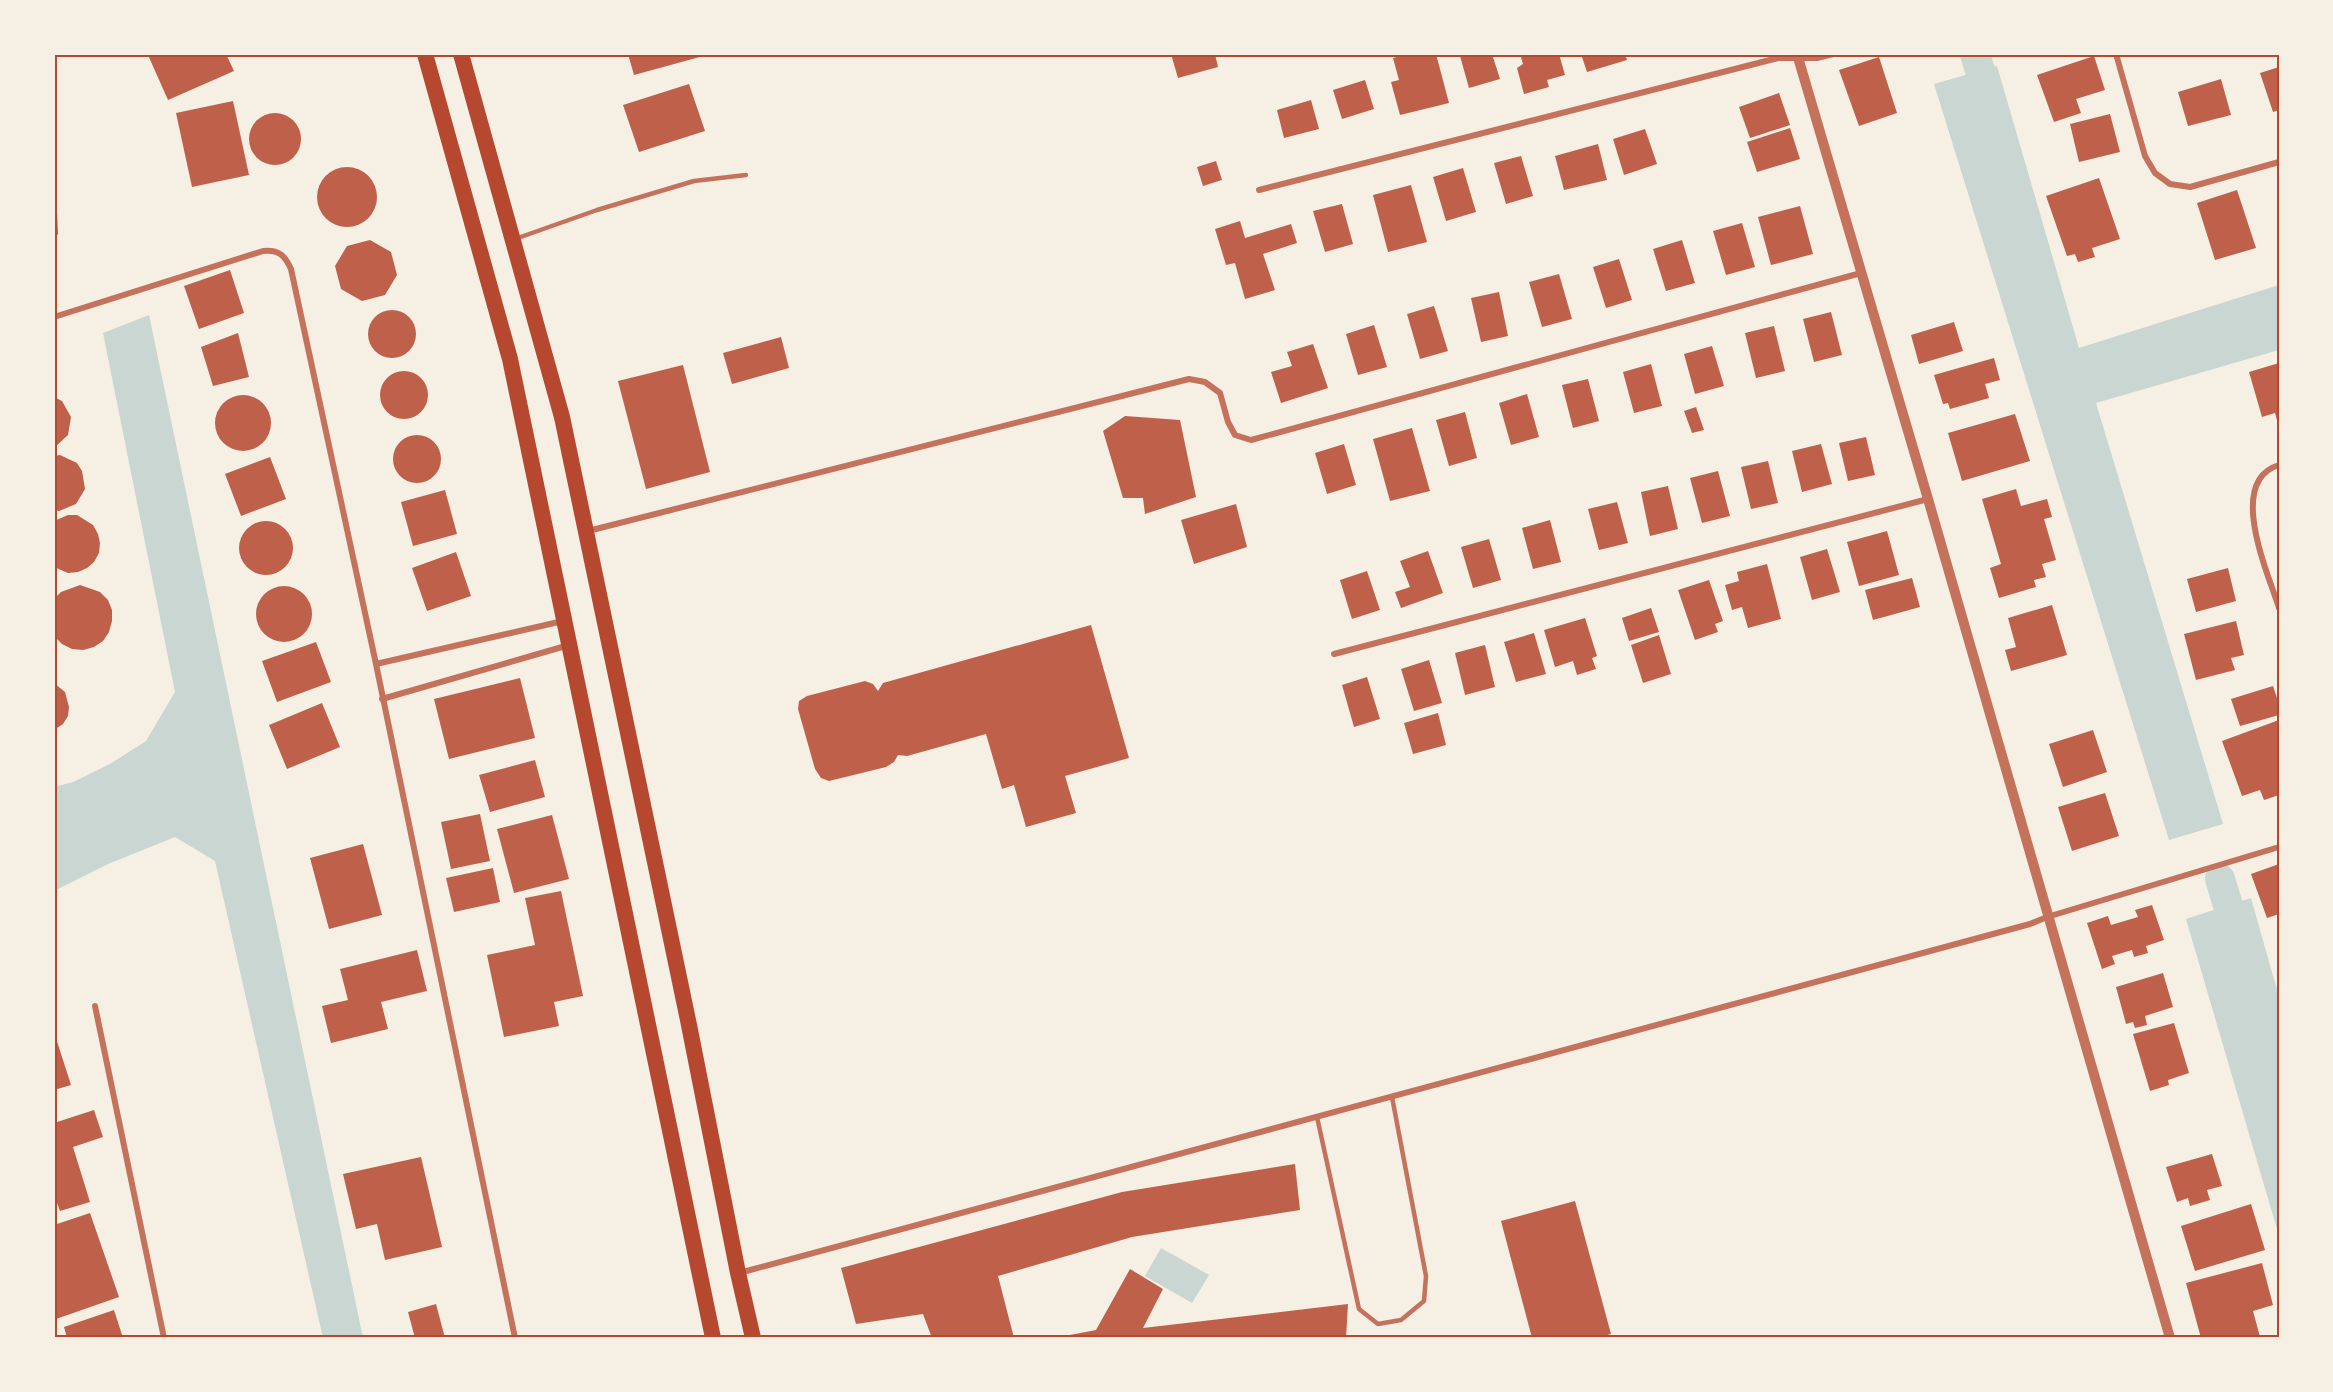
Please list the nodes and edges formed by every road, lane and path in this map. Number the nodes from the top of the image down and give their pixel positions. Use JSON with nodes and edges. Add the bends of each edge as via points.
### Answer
{"nodes":[{"id":1,"x":425,"y":54,"type":"edge"},
{"id":2,"x":460,"y":54,"type":"edge"},
{"id":3,"x":1833,"y":54,"type":"edge"},
{"id":4,"x":2116,"y":54,"type":"edge"},
{"id":5,"x":1797,"y":56,"type":"edge"},
{"id":6,"x":2279,"y":162,"type":"edge"},
{"id":7,"x":746,"y":175,"type":"dead end"},
{"id":8,"x":1259,"y":190,"type":"dead end"},
{"id":9,"x":513,"y":240,"type":"junction"},
{"id":10,"x":1861,"y":273,"type":"junction"},
{"id":11,"x":54,"y":317,"type":"edge"},
{"id":12,"x":2279,"y":465,"type":"edge"},
{"id":13,"x":1928,"y":499,"type":"junction"},
{"id":14,"x":586,"y":531,"type":"junction"},
{"id":15,"x":2279,"y":608,"type":"edge"},
{"id":16,"x":563,"y":621,"type":"junction"},
{"id":17,"x":569,"y":645,"type":"junction"},
{"id":18,"x":1334,"y":654,"type":"dead end"},
{"id":19,"x":376,"y":664,"type":"junction"},
{"id":20,"x":382,"y":699,"type":"junction"},
{"id":21,"x":2279,"y":847,"type":"edge"},
{"id":22,"x":2047,"y":917,"type":"junction"},
{"id":23,"x":95,"y":1006,"type":"dead end"},
{"id":24,"x":1392,"y":1097,"type":"junction"},
{"id":25,"x":1317,"y":1117,"type":"junction"},
{"id":26,"x":738,"y":1273,"type":"junction"},
{"id":27,"x":164,"y":1338,"type":"edge"},
{"id":28,"x":514,"y":1338,"type":"edge"},
{"id":29,"x":713,"y":1338,"type":"edge"},
{"id":30,"x":753,"y":1338,"type":"edge"},
{"id":31,"x":2170,"y":1338,"type":"edge"}],
"edges":[{"from":1,"to":16,"type":"highway","via":[[510,359]]},
{"from":2,"to":9,"type":"highway"},
{"from":3,"to":5,"type":"street","via":[[1817,58]]},
{"from":4,"to":6,"type":"street","via":[[2145,156],[2156,173],[2170,184],[2190,187]]},
{"from":5,"to":8,"type":"street"},
{"from":5,"to":10,"type":"street"},
{"from":7,"to":9,"type":"lane","via":[[694,181]]},
{"from":9,"to":14,"type":"highway","via":[[562,417]]},
{"from":10,"to":13,"type":"street"},
{"from":10,"to":14,"type":"street","via":[[1251,440],[1235,435],[1220,393],[1205,382],[1190,380]]},
{"from":11,"to":19,"type":"street","via":[[263,251],[281,253],[291,269]]},
{"from":12,"to":15,"type":"street","via":[[2269,468],[2254,487],[2253,525]]},
{"from":13,"to":18,"type":"street"},
{"from":13,"to":22,"type":"street"},
{"from":14,"to":26,"type":"highway"},
{"from":16,"to":17,"type":"highway"},
{"from":16,"to":19,"type":"street"},
{"from":17,"to":20,"type":"street"},
{"from":17,"to":29,"type":"highway"},
{"from":19,"to":20,"type":"street"},
{"from":20,"to":28,"type":"street"},
{"from":21,"to":22,"type":"street"},
{"from":22,"to":24,"type":"street"},
{"from":22,"to":31,"type":"street"},
{"from":23,"to":27,"type":"street"},
{"from":24,"to":25,"type":"street"},
{"from":24,"to":25,"type":"lane","via":[[1426,1276],[1424,1300],[1401,1320],[1378,1324],[1359,1309]]},
{"from":25,"to":26,"type":"street"},
{"from":26,"to":30,"type":"highway"}]}
